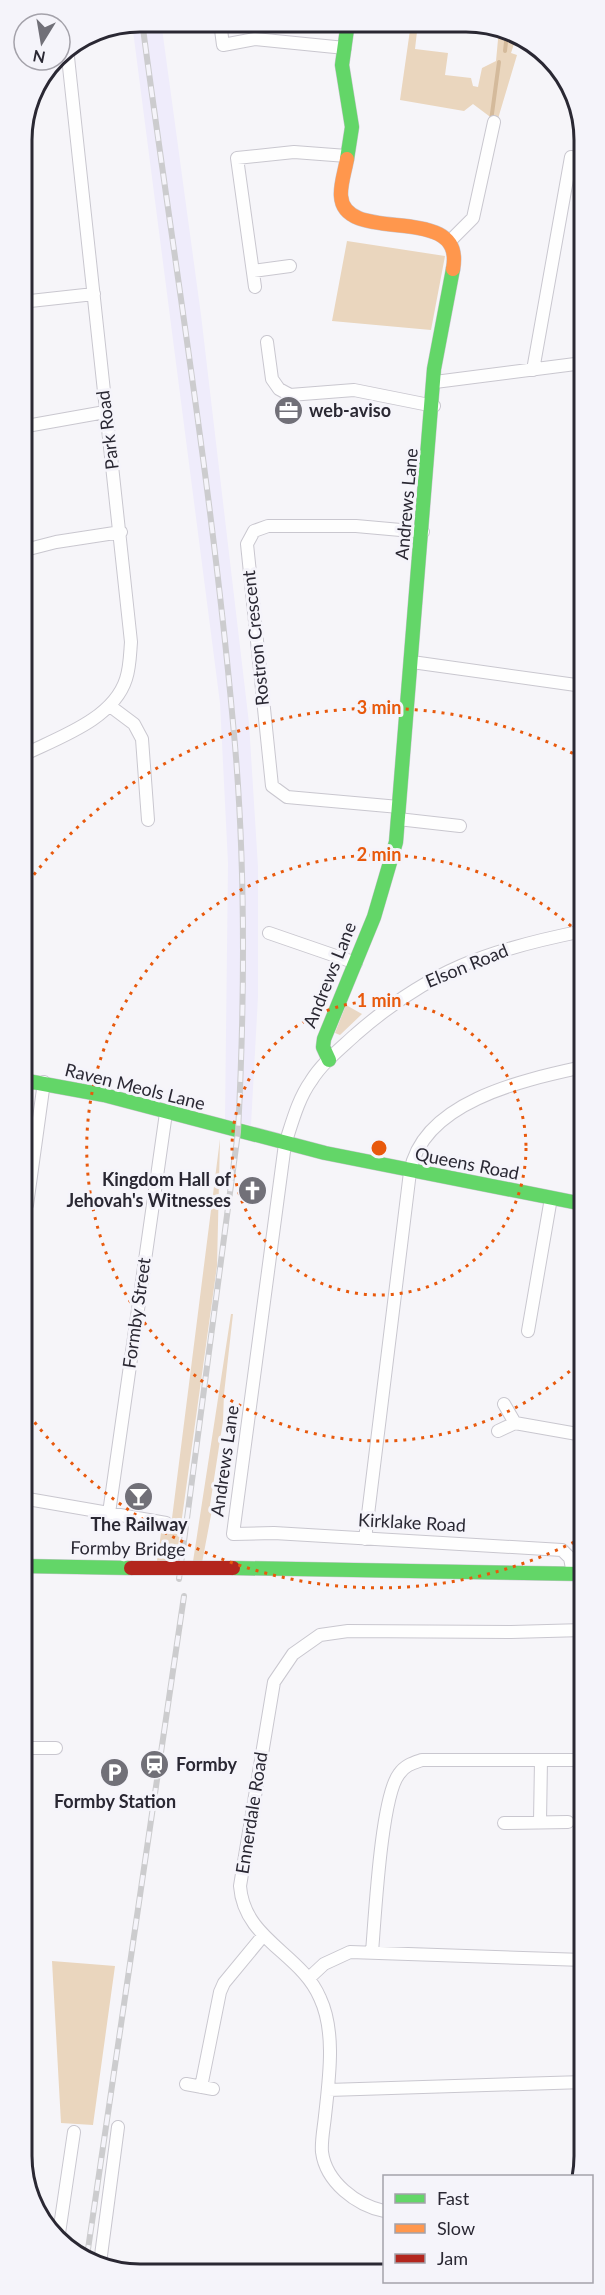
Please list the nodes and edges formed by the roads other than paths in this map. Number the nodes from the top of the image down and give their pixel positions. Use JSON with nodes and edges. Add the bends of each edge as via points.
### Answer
{"nodes":[{"id":1,"x":221,"y":32,"type":"edge"},
{"id":2,"x":347,"y":32,"type":"edge"},
{"id":3,"x":345,"y":48,"type":"junction"},
{"id":4,"x":70,"y":72,"type":"edge"},
{"id":5,"x":494,"y":122,"type":"dead end"},
{"id":6,"x":347,"y":156,"type":"junction"},
{"id":7,"x":571,"y":157,"type":"dead end"},
{"id":8,"x":450,"y":241,"type":"junction"},
{"id":9,"x":290,"y":266,"type":"dead end"},
{"id":10,"x":253,"y":271,"type":"junction"},
{"id":11,"x":255,"y":287,"type":"dead end"},
{"id":12,"x":94,"y":294,"type":"junction"},
{"id":13,"x":32,"y":301,"type":"edge"},
{"id":14,"x":267,"y":342,"type":"dead end"},
{"id":15,"x":574,"y":364,"type":"edge"},
{"id":16,"x":533,"y":370,"type":"junction"},
{"id":17,"x":435,"y":382,"type":"junction"},
{"id":18,"x":434,"y":406,"type":"junction"},
{"id":19,"x":105,"y":412,"type":"junction"},
{"id":20,"x":32,"y":425,"type":"edge"},
{"id":21,"x":121,"y":532,"type":"junction"},
{"id":22,"x":423,"y":532,"type":"junction"},
{"id":23,"x":32,"y":548,"type":"edge"},
{"id":24,"x":412,"y":662,"type":"junction"},
{"id":25,"x":574,"y":685,"type":"edge"},
{"id":26,"x":110,"y":706,"type":"junction"},
{"id":27,"x":32,"y":749,"type":"edge"},
{"id":28,"x":399,"y":813,"type":"junction"},
{"id":29,"x":148,"y":820,"type":"dead end"},
{"id":30,"x":460,"y":826,"type":"dead end"},
{"id":31,"x":269,"y":933,"type":"dead end"},
{"id":32,"x":574,"y":933,"type":"edge"},
{"id":33,"x":356,"y":963,"type":"junction"},
{"id":34,"x":329,"y":1059,"type":"junction"},
{"id":35,"x":574,"y":1069,"type":"edge"},
{"id":36,"x":32,"y":1081,"type":"edge"},
{"id":37,"x":44,"y":1082,"type":"junction"},
{"id":38,"x":166,"y":1113,"type":"junction"},
{"id":39,"x":238,"y":1132,"type":"joint"},
{"id":40,"x":285,"y":1144,"type":"junction"},
{"id":41,"x":32,"y":1169,"type":"edge"},
{"id":42,"x":411,"y":1172,"type":"junction"},
{"id":43,"x":551,"y":1198,"type":"junction"},
{"id":44,"x":573,"y":1202,"type":"edge"},
{"id":45,"x":528,"y":1331,"type":"dead end"},
{"id":46,"x":504,"y":1404,"type":"dead end"},
{"id":47,"x":515,"y":1423,"type":"junction"},
{"id":48,"x":498,"y":1431,"type":"dead end"},
{"id":49,"x":573,"y":1433,"type":"edge"},
{"id":50,"x":32,"y":1500,"type":"edge"},
{"id":51,"x":109,"y":1513,"type":"junction"},
{"id":52,"x":166,"y":1523,"type":"dead end"},
{"id":53,"x":233,"y":1534,"type":"joint"},
{"id":54,"x":365,"y":1539,"type":"junction"},
{"id":55,"x":573,"y":1565,"type":"edge"},
{"id":56,"x":32,"y":1566,"type":"edge"},
{"id":57,"x":233,"y":1568,"type":"joint"},
{"id":58,"x":573,"y":1574,"type":"edge"},
{"id":59,"x":573,"y":1630,"type":"edge"},
{"id":60,"x":32,"y":1748,"type":"edge"},
{"id":61,"x":56,"y":1748,"type":"dead end"},
{"id":62,"x":541,"y":1760,"type":"junction"},
{"id":63,"x":573,"y":1760,"type":"edge"},
{"id":64,"x":540,"y":1822,"type":"junction"},
{"id":65,"x":568,"y":1822,"type":"dead end"},
{"id":66,"x":504,"y":1823,"type":"dead end"},
{"id":67,"x":262,"y":1937,"type":"junction"},
{"id":68,"x":372,"y":1952,"type":"junction"},
{"id":69,"x":573,"y":1960,"type":"edge"},
{"id":70,"x":309,"y":1977,"type":"junction"},
{"id":71,"x":573,"y":2082,"type":"edge"},
{"id":72,"x":186,"y":2084,"type":"dead end"},
{"id":73,"x":328,"y":2090,"type":"junction"},
{"id":74,"x":118,"y":2127,"type":"dead end"},
{"id":75,"x":74,"y":2132,"type":"dead end"},
{"id":76,"x":383,"y":2211,"type":"edge"},
{"id":77,"x":60,"y":2228,"type":"edge"},
{"id":78,"x":101,"y":2256,"type":"edge"}],
"edges":[{"from":1,"to":3,"type":"street","via":[[223,45],[255,39]]},
{"from":2,"to":3,"type":"street"},
{"from":3,"to":6,"type":"street","via":[[343,79],[351,116]]},
{"from":4,"to":12,"type":"street","name":"Park Road"},
{"from":5,"to":8,"type":"street","via":[[473,218]]},
{"from":6,"to":8,"type":"street","via":[[341,196],[353,217],[436,232]]},
{"from":6,"to":10,"type":"street","via":[[294,152],[237,158]]},
{"from":7,"to":16,"type":"street"},
{"from":8,"to":17,"type":"street","name":"Andrews Lane","via":[[456,253]]},
{"from":9,"to":10,"type":"street"},
{"from":10,"to":11,"type":"street"},
{"from":12,"to":13,"type":"street"},
{"from":12,"to":19,"type":"street","name":"Park Road"},
{"from":14,"to":18,"type":"street","via":[[272,379],[290,395],[354,390]]},
{"from":15,"to":16,"type":"street"},
{"from":16,"to":17,"type":"street"},
{"from":17,"to":18,"type":"street","name":"Andrews Lane"},
{"from":18,"to":22,"type":"street","name":"Andrews Lane"},
{"from":19,"to":20,"type":"street"},
{"from":19,"to":21,"type":"street","name":"Park Road"},
{"from":21,"to":23,"type":"street"},
{"from":21,"to":26,"type":"street","name":"Park Road","via":[[131,642],[127,678]]},
{"from":22,"to":24,"type":"street","name":"Andrews Lane"},
{"from":22,"to":28,"type":"street","name":"Rostron Crescent","via":[[356,526],[268,526],[254,531],[247,544],[273,786],[287,798]]},
{"from":24,"to":25,"type":"street"},
{"from":24,"to":28,"type":"street","name":"Andrews Lane"},
{"from":26,"to":27,"type":"street","name":"Park Road"},
{"from":26,"to":29,"type":"street","via":[[134,723],[142,739]]},
{"from":28,"to":30,"type":"street","name":"Rostron Crescent"},
{"from":28,"to":33,"type":"street","name":"Andrews Lane","via":[[390,872]]},
{"from":31,"to":33,"type":"street"},
{"from":32,"to":34,"type":"street","name":"Elson Road","via":[[485,955],[421,984],[382,1011]]},
{"from":33,"to":34,"type":"street","name":"Andrews Lane","via":[[324,1039]]},
{"from":34,"to":40,"type":"street","name":"Elson Road","via":[[300,1100]]},
{"from":35,"to":42,"type":"street","via":[[519,1083],[459,1109],[421,1142]]},
{"from":36,"to":37,"type":"street","name":"Raven Meols Lane"},
{"from":37,"to":38,"type":"street","name":"Raven Meols Lane","via":[[104,1094]]},
{"from":37,"to":41,"type":"street"},
{"from":38,"to":39,"type":"street","name":"Raven Meols Lane"},
{"from":38,"to":51,"type":"street","name":"Formby Street"},
{"from":39,"to":40,"type":"street","name":"Queens Road"},
{"from":40,"to":42,"type":"street","name":"Queens Road"},
{"from":40,"to":53,"type":"street","name":"Andrews Lane"},
{"from":42,"to":43,"type":"street","name":"Queens Road"},
{"from":42,"to":54,"type":"street"},
{"from":43,"to":44,"type":"street","name":"Queens Road"},
{"from":43,"to":45,"type":"street"},
{"from":46,"to":47,"type":"street"},
{"from":47,"to":48,"type":"street"},
{"from":47,"to":49,"type":"street"},
{"from":50,"to":51,"type":"street"},
{"from":51,"to":52,"type":"street"},
{"from":53,"to":54,"type":"street","name":"Kirklake Road"},
{"from":54,"to":55,"type":"street","name":"Kirklake Road","via":[[562,1550]]},
{"from":56,"to":57,"type":"street","name":"Formby Bridge","bridge":true},
{"from":57,"to":58,"type":"street","name":"Kirklake Road"},
{"from":59,"to":67,"type":"street","name":"Ennerdale Road","via":[[348,1631],[320,1635],[293,1654],[274,1682],[240,1886],[241,1902]]},
{"from":60,"to":61,"type":"street"},
{"from":62,"to":63,"type":"street"},
{"from":62,"to":64,"type":"street"},
{"from":62,"to":68,"type":"street","via":[[422,1760],[408,1764],[399,1773],[392,1786],[382,1847]]},
{"from":64,"to":65,"type":"street"},
{"from":64,"to":66,"type":"street"},
{"from":67,"to":70,"type":"street","name":"Ennerdale Road"},
{"from":67,"to":72,"type":"street","via":[[220,1992],[207,2088]]},
{"from":68,"to":69,"type":"street"},
{"from":68,"to":70,"type":"street","via":[[336,1956]]},
{"from":70,"to":73,"type":"street","name":"Ennerdale Road","via":[[321,1999],[326,2020]]},
{"from":71,"to":73,"type":"street"},
{"from":73,"to":76,"type":"street","name":"Ennerdale Road","via":[[322,2150],[326,2169],[360,2202]]},
{"from":74,"to":78,"type":"street"},
{"from":75,"to":77,"type":"street"}]}
